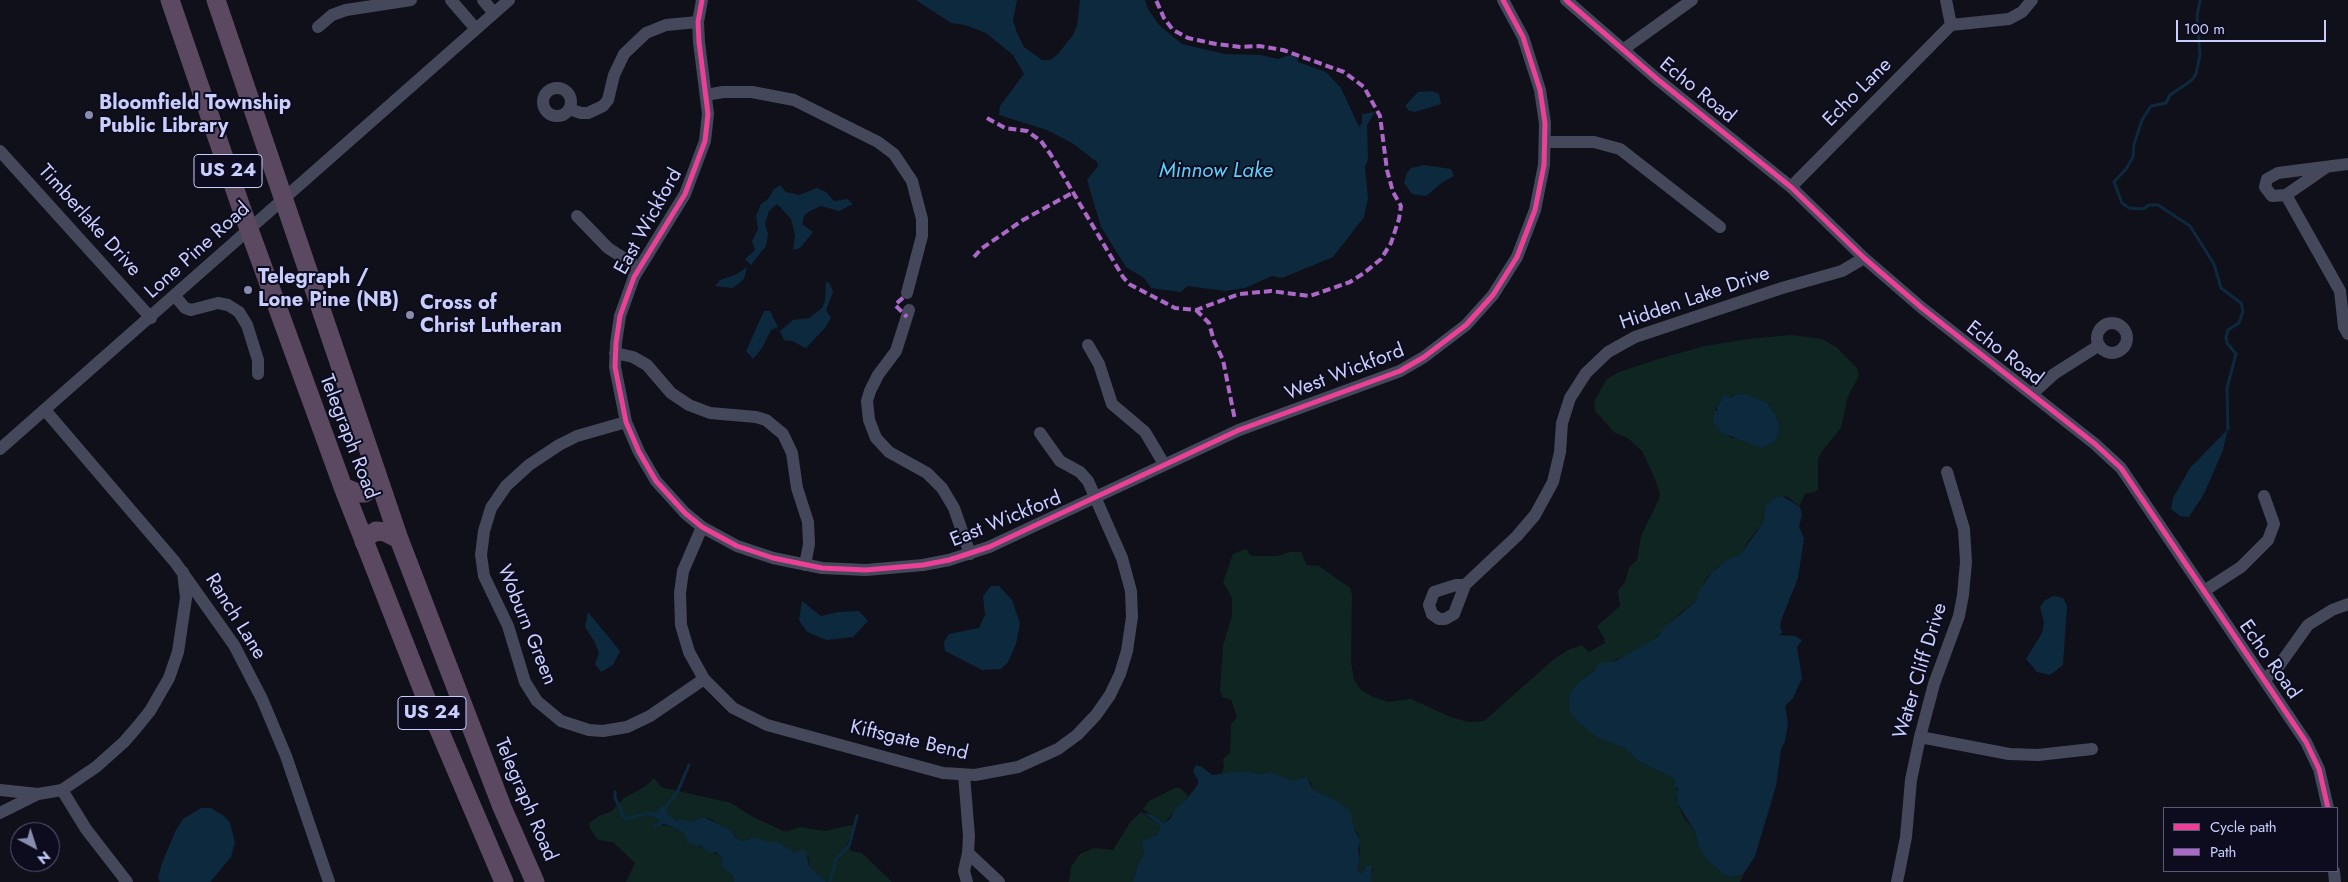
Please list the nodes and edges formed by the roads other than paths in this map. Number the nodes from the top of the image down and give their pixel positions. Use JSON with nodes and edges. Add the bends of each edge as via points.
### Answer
{"nodes":[{"id":1,"x":170,"y":0,"type":"edge"},
{"id":2,"x":216,"y":0,"type":"edge"},
{"id":3,"x":411,"y":0,"type":"edge"},
{"id":4,"x":451,"y":0,"type":"edge"},
{"id":5,"x":483,"y":0,"type":"edge"},
{"id":6,"x":509,"y":0,"type":"edge"},
{"id":7,"x":702,"y":0,"type":"edge"},
{"id":8,"x":1503,"y":0,"type":"edge"},
{"id":9,"x":1566,"y":0,"type":"edge"},
{"id":10,"x":1692,"y":0,"type":"edge"},
{"id":11,"x":1946,"y":0,"type":"edge"},
{"id":12,"x":2032,"y":0,"type":"edge"},
{"id":13,"x":494,"y":13,"type":"junction"},
{"id":14,"x":698,"y":22,"type":"junction"},
{"id":15,"x":1951,"y":25,"type":"junction"},
{"id":16,"x":318,"y":27,"type":"dead end"},
{"id":17,"x":476,"y":29,"type":"junction"},
{"id":18,"x":1624,"y":49,"type":"junction"},
{"id":19,"x":706,"y":95,"type":"junction"},
{"id":20,"x":569,"y":109,"type":"dead end"},
{"id":21,"x":1545,"y":142,"type":"junction"},
{"id":22,"x":0,"y":150,"type":"edge"},
{"id":23,"x":2348,"y":164,"type":"edge"},
{"id":24,"x":2325,"y":168,"type":"junction"},
{"id":25,"x":1791,"y":187,"type":"junction"},
{"id":26,"x":2286,"y":195,"type":"junction"},
{"id":27,"x":284,"y":200,"type":"junction"},
{"id":28,"x":576,"y":216,"type":"dead end"},
{"id":29,"x":1720,"y":227,"type":"dead end"},
{"id":30,"x":249,"y":231,"type":"junction"},
{"id":31,"x":1864,"y":258,"type":"junction"},
{"id":32,"x":639,"y":268,"type":"junction"},
{"id":33,"x":906,"y":293,"type":"dead end"},
{"id":34,"x":2344,"y":294,"type":"edge"},
{"id":35,"x":175,"y":296,"type":"junction"},
{"id":36,"x":909,"y":310,"type":"dead end"},
{"id":37,"x":151,"y":318,"type":"junction"},
{"id":38,"x":2348,"y":334,"type":"edge"},
{"id":39,"x":1088,"y":345,"type":"dead end"},
{"id":40,"x":2098,"y":346,"type":"dead end"},
{"id":41,"x":615,"y":353,"type":"junction"},
{"id":42,"x":258,"y":374,"type":"dead end"},
{"id":43,"x":2032,"y":394,"type":"junction"},
{"id":44,"x":45,"y":410,"type":"junction"},
{"id":45,"x":626,"y":422,"type":"junction"},
{"id":46,"x":1040,"y":433,"type":"dead end"},
{"id":47,"x":0,"y":449,"type":"edge"},
{"id":48,"x":1164,"y":464,"type":"junction"},
{"id":49,"x":1947,"y":472,"type":"dead end"},
{"id":50,"x":378,"y":478,"type":"junction"},
{"id":51,"x":343,"y":487,"type":"junction"},
{"id":52,"x":2264,"y":496,"type":"dead end"},
{"id":53,"x":1095,"y":498,"type":"junction"},
{"id":54,"x":702,"y":527,"type":"junction"},
{"id":55,"x":399,"y":539,"type":"junction"},
{"id":56,"x":364,"y":542,"type":"junction"},
{"id":57,"x":970,"y":554,"type":"junction"},
{"id":58,"x":805,"y":565,"type":"junction"},
{"id":59,"x":182,"y":571,"type":"junction"},
{"id":60,"x":1465,"y":585,"type":"dead end"},
{"id":61,"x":2204,"y":591,"type":"junction"},
{"id":62,"x":2348,"y":604,"type":"edge"},
{"id":63,"x":704,"y":679,"type":"junction"},
{"id":64,"x":2264,"y":680,"type":"junction"},
{"id":65,"x":1920,"y":737,"type":"junction"},
{"id":66,"x":2092,"y":749,"type":"dead end"},
{"id":67,"x":964,"y":775,"type":"junction"},
{"id":68,"x":0,"y":790,"type":"edge"},
{"id":69,"x":62,"y":790,"type":"junction"},
{"id":70,"x":38,"y":794,"type":"junction"},
{"id":71,"x":2328,"y":807,"type":"edge"},
{"id":72,"x":0,"y":813,"type":"edge"},
{"id":73,"x":968,"y":853,"type":"junction"},
{"id":74,"x":127,"y":882,"type":"edge"},
{"id":75,"x":329,"y":882,"type":"edge"},
{"id":76,"x":504,"y":882,"type":"edge"},
{"id":77,"x":535,"y":882,"type":"edge"},
{"id":78,"x":967,"y":882,"type":"edge"},
{"id":79,"x":999,"y":882,"type":"edge"},
{"id":80,"x":1897,"y":882,"type":"edge"}],
"edges":[{"from":1,"to":30,"type":"highway","name":"Telegraph Road","number":"US 24"},
{"from":2,"to":27,"type":"highway","name":"Telegraph Road","number":"US 24"},
{"from":3,"to":16,"type":"street","via":[[346,10]]},
{"from":4,"to":17,"type":"street"},
{"from":5,"to":13,"type":"street"},
{"from":6,"to":13,"type":"street","name":"Lone Pine Road"},
{"from":7,"to":14,"type":"street","name":"East Wickford"},
{"from":8,"to":21,"type":"street","name":"West Wickford","via":[[1535,70],[1543,104]]},
{"from":9,"to":18,"type":"street","name":"Echo Road"},
{"from":10,"to":18,"type":"street"},
{"from":11,"to":15,"type":"street"},
{"from":12,"to":15,"type":"street","via":[[2009,20]]},
{"from":13,"to":17,"type":"street","name":"Lone Pine Road"},
{"from":14,"to":19,"type":"street","name":"East Wickford"},
{"from":14,"to":20,"type":"street","via":[[666,25],[646,33],[624,54],[603,106],[580,114]]},
{"from":15,"to":25,"type":"street","name":"Echo Lane"},
{"from":17,"to":27,"type":"street","name":"Lone Pine Road"},
{"from":18,"to":25,"type":"street","name":"Echo Road"},
{"from":19,"to":32,"type":"street","name":"East Wickford","via":[[707,128],[699,160],[685,194]]},
{"from":19,"to":33,"type":"street","via":[[752,92],[794,100],[878,142],[894,154],[912,181],[922,219],[922,236]]},
{"from":21,"to":29,"type":"street","via":[[1594,142],[1620,150]]},
{"from":21,"to":48,"type":"street","name":"West Wickford","via":[[1541,185],[1524,241],[1493,295],[1454,336],[1400,371],[1257,423]]},
{"from":22,"to":37,"type":"street","name":"Timberlake Drive"},
{"from":23,"to":24,"type":"street"},
{"from":24,"to":26,"type":"street"},
{"from":24,"to":26,"type":"street","via":[[2292,170],[2267,179],[2265,187],[2269,194],[2276,197]]},
{"from":25,"to":31,"type":"street","name":"Echo Road"},
{"from":26,"to":34,"type":"street"},
{"from":27,"to":30,"type":"street","name":"Lone Pine Road"},
{"from":27,"to":50,"type":"highway","name":"Telegraph Road","number":"US 24"},
{"from":28,"to":32,"type":"street","via":[[608,248]]},
{"from":30,"to":35,"type":"street","name":"Lone Pine Road"},
{"from":30,"to":51,"type":"highway","name":"Telegraph Road","number":"US 24"},
{"from":31,"to":43,"type":"street","name":"Echo Road"},
{"from":31,"to":60,"type":"street","name":"Hidden Lake Drive","via":[[1842,271],[1635,337],[1608,352],[1586,374],[1570,398],[1562,423],[1557,468],[1542,506],[1524,529]]},
{"from":32,"to":41,"type":"street","name":"East Wickford","via":[[620,316]]},
{"from":34,"to":38,"type":"street","via":[[2344,327]]},
{"from":35,"to":37,"type":"street","name":"Lone Pine Road"},
{"from":35,"to":42,"type":"street","via":[[188,309],[198,310],[218,303],[239,312],[247,324],[258,360]]},
{"from":36,"to":57,"type":"street","via":[[896,351],[870,392],[867,401],[869,420],[876,438],[889,452],[927,473],[942,488],[954,508]]},
{"from":37,"to":44,"type":"street","name":"Lone Pine Road"},
{"from":39,"to":48,"type":"street","via":[[1099,364],[1112,404],[1145,432]]},
{"from":40,"to":43,"type":"street","via":[[2054,374]]},
{"from":41,"to":45,"type":"street","name":"East Wickford"},
{"from":41,"to":58,"type":"street","via":[[633,357],[647,365],[671,393],[699,410],[756,417],[766,420],[783,434],[792,453],[797,488],[808,522],[809,544]]},
{"from":43,"to":61,"type":"street","name":"Echo Road","via":[[2121,468]]},
{"from":44,"to":47,"type":"street","name":"Lone Pine Road"},
{"from":44,"to":59,"type":"street","name":"Ranch Lane"},
{"from":45,"to":54,"type":"street","name":"East Wickford","via":[[656,480]]},
{"from":45,"to":63,"type":"street","name":"Woburn Green","via":[[559,445],[529,465],[506,486],[491,508],[484,531],[481,555],[486,581],[508,626],[530,691],[543,707],[567,724],[603,731],[627,727],[650,716]]},
{"from":46,"to":53,"type":"street","name":"Kiftsgate Bend","via":[[1060,460],[1084,476]]},
{"from":48,"to":53,"type":"street","name":"West Wickford"},
{"from":49,"to":65,"type":"street","name":"Water Cliff Drive","via":[[1964,529],[1965,576],[1959,616],[1934,684]]},
{"from":50,"to":51,"type":"highway","via":[[373,488],[365,493]]},
{"from":50,"to":55,"type":"highway","name":"Telegraph Road","number":"US 24"},
{"from":51,"to":56,"type":"highway","name":"Telegraph Road","number":"US 24"},
{"from":52,"to":61,"type":"street","via":[[2274,524],[2268,540],[2242,567]]},
{"from":53,"to":57,"type":"street","name":"East Wickford"},
{"from":53,"to":67,"type":"street","name":"Kiftsgate Bend","via":[[1122,558],[1131,592],[1130,640],[1115,685],[1090,722],[1058,749],[1018,767],[990,774]]},
{"from":54,"to":58,"type":"street","name":"East Wickford","via":[[754,553]]},
{"from":54,"to":63,"type":"street","name":"Kiftsgate Bend","via":[[682,571],[679,604],[684,638]]},
{"from":55,"to":56,"type":"highway","via":[[376,531]]},
{"from":55,"to":77,"type":"highway","name":"Telegraph Road","number":"US 24","via":[[498,798]]},
{"from":56,"to":76,"type":"highway","name":"Telegraph Road","number":"US 24"},
{"from":57,"to":58,"type":"street","name":"East Wickford","via":[[923,565],[883,569]]},
{"from":59,"to":69,"type":"street","via":[[186,598],[183,625],[169,678],[150,711],[124,742]]},
{"from":59,"to":75,"type":"street","name":"Ranch Lane","via":[[234,645],[262,699],[286,756]]},
{"from":61,"to":64,"type":"street","name":"Echo Road"},
{"from":62,"to":64,"type":"street","via":[[2308,625],[2278,668]]},
{"from":63,"to":67,"type":"street","name":"Kiftsgate Bend","via":[[733,708],[766,726],[927,769]]},
{"from":64,"to":71,"type":"street","name":"Echo Road","via":[[2312,752]]},
{"from":65,"to":66,"type":"street","via":[[2009,754],[2038,755]]},
{"from":65,"to":80,"type":"street","name":"Water Cliff Drive"},
{"from":67,"to":73,"type":"street"},
{"from":68,"to":70,"type":"street"},
{"from":69,"to":70,"type":"street"},
{"from":69,"to":74,"type":"street","via":[[86,829]]},
{"from":70,"to":72,"type":"street"},
{"from":73,"to":78,"type":"street","via":[[964,871]]},
{"from":73,"to":79,"type":"street"}]}
